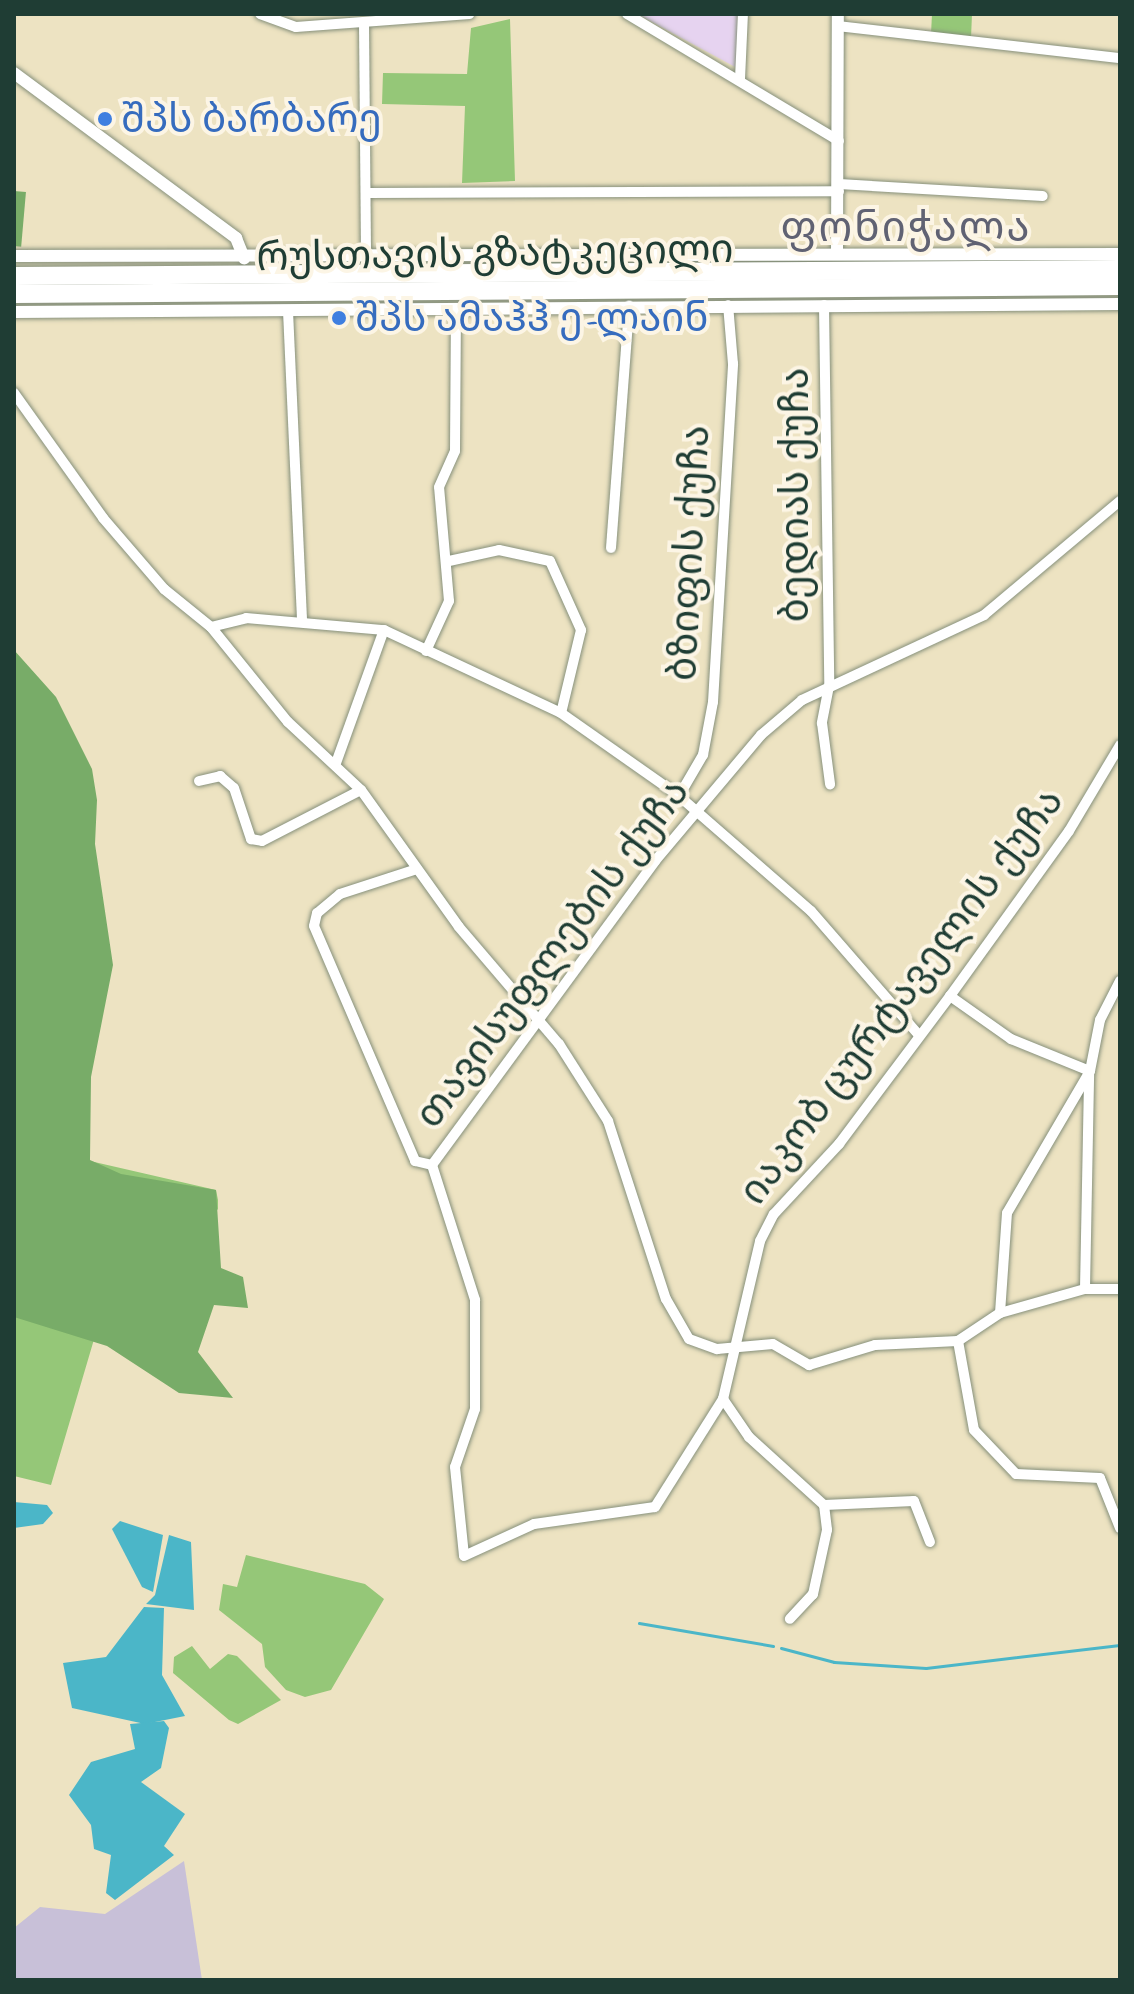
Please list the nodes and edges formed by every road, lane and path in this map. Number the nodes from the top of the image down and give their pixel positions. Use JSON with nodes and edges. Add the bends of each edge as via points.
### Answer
{"nodes":[{"id":1,"x":260,"y":14,"type":"edge"},
{"id":2,"x":349,"y":14,"type":"edge"},
{"id":3,"x":470,"y":14,"type":"edge"},
{"id":4,"x":627,"y":14,"type":"edge"},
{"id":5,"x":743,"y":14,"type":"edge"},
{"id":6,"x":838,"y":20,"type":"edge"},
{"id":7,"x":364,"y":23,"type":"junction"},
{"id":8,"x":1120,"y":58,"type":"edge"},
{"id":9,"x":14,"y":73,"type":"edge"},
{"id":10,"x":740,"y":79,"type":"junction"},
{"id":11,"x":839,"y":141,"type":"junction"},
{"id":12,"x":839,"y":188,"type":"junction"},
{"id":13,"x":367,"y":193,"type":"junction"},
{"id":14,"x":1043,"y":196,"type":"dead end"},
{"id":15,"x":837,"y":252,"type":"junction"},
{"id":16,"x":1120,"y":254,"type":"edge"},
{"id":17,"x":14,"y":256,"type":"edge"},
{"id":18,"x":366,"y":257,"type":"junction"},
{"id":19,"x":244,"y":258,"type":"junction"},
{"id":20,"x":1120,"y":269,"type":"edge"},
{"id":21,"x":14,"y":276,"type":"edge"},
{"id":22,"x":1120,"y":286,"type":"edge"},
{"id":23,"x":14,"y":294,"type":"edge"},
{"id":24,"x":1120,"y":304,"type":"edge"},
{"id":25,"x":728,"y":305,"type":"junction"},
{"id":26,"x":824,"y":305,"type":"junction"},
{"id":27,"x":629,"y":306,"type":"junction"},
{"id":28,"x":456,"y":309,"type":"junction"},
{"id":29,"x":288,"y":311,"type":"junction"},
{"id":30,"x":14,"y":312,"type":"edge"},
{"id":31,"x":14,"y":393,"type":"edge"},
{"id":32,"x":1120,"y":501,"type":"edge"},
{"id":33,"x":611,"y":548,"type":"dead end"},
{"id":34,"x":449,"y":561,"type":"junction"},
{"id":35,"x":302,"y":621,"type":"junction"},
{"id":36,"x":211,"y":627,"type":"junction"},
{"id":37,"x":384,"y":630,"type":"junction"},
{"id":38,"x":426,"y":651,"type":"junction"},
{"id":39,"x":829,"y":686,"type":"junction"},
{"id":40,"x":561,"y":713,"type":"junction"},
{"id":41,"x":1120,"y":745,"type":"edge"},
{"id":42,"x":336,"y":763,"type":"junction"},
{"id":43,"x":199,"y":781,"type":"dead end"},
{"id":44,"x":830,"y":784,"type":"dead end"},
{"id":45,"x":361,"y":790,"type":"junction"},
{"id":46,"x":679,"y":796,"type":"junction"},
{"id":47,"x":696,"y":812,"type":"junction"},
{"id":48,"x":417,"y":869,"type":"junction"},
{"id":49,"x":1120,"y":981,"type":"edge"},
{"id":50,"x":950,"y":996,"type":"junction"},
{"id":51,"x":538,"y":1016,"type":"junction"},
{"id":52,"x":918,"y":1034,"type":"junction"},
{"id":53,"x":1090,"y":1071,"type":"junction"},
{"id":54,"x":432,"y":1165,"type":"junction"},
{"id":55,"x":1085,"y":1289,"type":"junction"},
{"id":56,"x":1120,"y":1289,"type":"edge"},
{"id":57,"x":1000,"y":1313,"type":"junction"},
{"id":58,"x":958,"y":1341,"type":"junction"},
{"id":59,"x":736,"y":1346,"type":"junction"},
{"id":60,"x":723,"y":1399,"type":"junction"},
{"id":61,"x":824,"y":1505,"type":"junction"},
{"id":62,"x":1120,"y":1528,"type":"edge"},
{"id":63,"x":930,"y":1542,"type":"dead end"},
{"id":64,"x":790,"y":1619,"type":"dead end"}],
"edges":[{"from":1,"to":7,"type":"street","via":[[296,27]]},
{"from":2,"to":7,"type":"street"},
{"from":3,"to":7,"type":"street"},
{"from":4,"to":10,"type":"street"},
{"from":5,"to":10,"type":"street"},
{"from":6,"to":8,"type":"street"},
{"from":6,"to":11,"type":"street"},
{"from":7,"to":13,"type":"street"},
{"from":9,"to":19,"type":"street","via":[[236,238]]},
{"from":10,"to":11,"type":"street"},
{"from":11,"to":12,"type":"street"},
{"from":12,"to":13,"type":"street"},
{"from":12,"to":14,"type":"street"},
{"from":12,"to":15,"type":"street"},
{"from":13,"to":18,"type":"street"},
{"from":15,"to":16,"type":"street"},
{"from":15,"to":18,"type":"street"},
{"from":17,"to":19,"type":"street"},
{"from":18,"to":19,"type":"street"},
{"from":20,"to":21,"type":"highway","name":"რუსთავის გზატკეცილი"},
{"from":22,"to":23,"type":"highway","name":"რუსთავის გზატკეცილი"},
{"from":24,"to":26,"type":"street"},
{"from":25,"to":26,"type":"street"},
{"from":25,"to":27,"type":"street"},
{"from":25,"to":46,"type":"street","name":"ბზიფის ქუჩა","via":[[733,364],[713,702],[703,755]]},
{"from":26,"to":39,"type":"street","name":"ბედიას ქუჩა"},
{"from":27,"to":28,"type":"street"},
{"from":27,"to":33,"type":"street"},
{"from":28,"to":29,"type":"street"},
{"from":28,"to":34,"type":"street","via":[[455,451],[439,487]]},
{"from":29,"to":30,"type":"street"},
{"from":29,"to":35,"type":"street"},
{"from":31,"to":36,"type":"street","via":[[103,518],[164,589]]},
{"from":32,"to":39,"type":"street","name":"თავისუფლების ქუჩა","via":[[984,615]]},
{"from":34,"to":38,"type":"street","via":[[449,601]]},
{"from":34,"to":40,"type":"street","via":[[499,550],[550,561],[581,630]]},
{"from":35,"to":36,"type":"street","via":[[246,618]]},
{"from":35,"to":37,"type":"street"},
{"from":36,"to":42,"type":"street","via":[[288,722]]},
{"from":37,"to":38,"type":"street"},
{"from":37,"to":42,"type":"street"},
{"from":38,"to":40,"type":"street"},
{"from":39,"to":44,"type":"street","name":"ბედიას ქუჩა","via":[[822,723]]},
{"from":39,"to":47,"type":"street","name":"თავისუფლების ქუჩა","via":[[761,735]]},
{"from":40,"to":46,"type":"street"},
{"from":41,"to":50,"type":"street","name":"იაკობ ცურტაველის ქუჩა","via":[[1069,831]]},
{"from":42,"to":45,"type":"street"},
{"from":43,"to":45,"type":"street","via":[[220,776],[234,788],[251,839],[262,841]]},
{"from":45,"to":48,"type":"street"},
{"from":46,"to":47,"type":"street"},
{"from":47,"to":51,"type":"street","name":"თავისუფლების ქუჩა"},
{"from":47,"to":52,"type":"street","via":[[811,911],[877,995]]},
{"from":48,"to":51,"type":"street"},
{"from":48,"to":54,"type":"street","via":[[340,894],[317,913],[314,926],[415,1161]]},
{"from":49,"to":53,"type":"street","via":[[1100,1020]]},
{"from":50,"to":52,"type":"street","name":"იაკობ ცურტაველის ქუჩა"},
{"from":50,"to":53,"type":"street","via":[[1011,1039]]},
{"from":51,"to":54,"type":"street","name":"თავისუფლების ქუჩა"},
{"from":51,"to":59,"type":"street","via":[[608,1121],[682,1331],[704,1345]]},
{"from":52,"to":59,"type":"street","name":"იაკობ ცურტაველის ქუჩა","via":[[839,1144],[774,1214],[760,1241]]},
{"from":53,"to":55,"type":"street"},
{"from":53,"to":57,"type":"street","via":[[1007,1213]]},
{"from":54,"to":60,"type":"street","name":"თავისუფლების ქუჩა","via":[[475,1300],[475,1409],[455,1467],[464,1556],[534,1524],[655,1507]]},
{"from":55,"to":56,"type":"street"},
{"from":55,"to":57,"type":"street"},
{"from":57,"to":58,"type":"street"},
{"from":58,"to":59,"type":"street","via":[[875,1345],[809,1365],[773,1344]]},
{"from":58,"to":62,"type":"street","via":[[974,1430],[1016,1474],[1100,1478]]},
{"from":59,"to":60,"type":"street","name":"იაკობ ცურტაველის ქუჩა"},
{"from":60,"to":61,"type":"street","via":[[749,1437]]},
{"from":61,"to":63,"type":"street","via":[[914,1501]]},
{"from":61,"to":64,"type":"street","via":[[827,1530],[813,1594]]}]}
